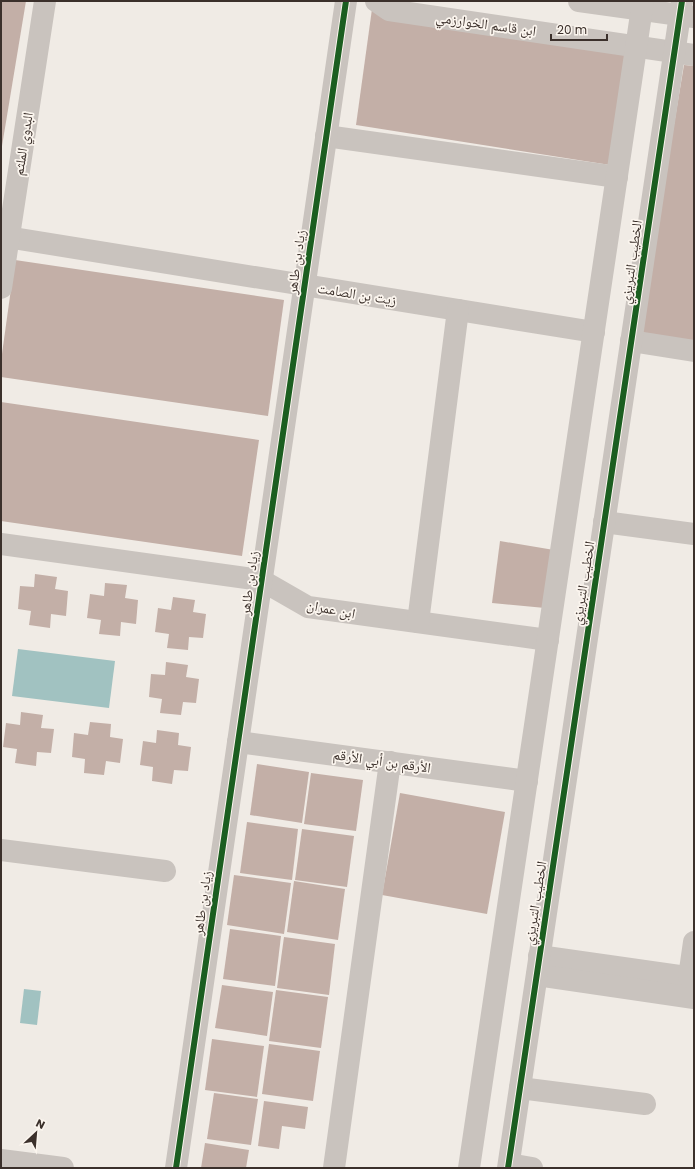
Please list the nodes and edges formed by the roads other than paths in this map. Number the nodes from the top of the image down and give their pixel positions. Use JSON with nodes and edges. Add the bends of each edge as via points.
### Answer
{"nodes":[{"id":1,"x":45,"y":1,"type":"edge"},
{"id":2,"x":346,"y":1,"type":"edge"},
{"id":3,"x":376,"y":1,"type":"edge"},
{"id":4,"x":579,"y":1,"type":"edge"},
{"id":5,"x":642,"y":5,"type":"edge"},
{"id":6,"x":685,"y":11,"type":"edge"},
{"id":7,"x":636,"y":46,"type":"junction"},
{"id":8,"x":684,"y":53,"type":"edge"},
{"id":9,"x":326,"y":136,"type":"junction"},
{"id":10,"x":617,"y":177,"type":"junction"},
{"id":11,"x":5,"y":237,"type":"edge"},
{"id":12,"x":304,"y":286,"type":"junction"},
{"id":13,"x":1,"y":288,"type":"edge"},
{"id":14,"x":458,"y":310,"type":"junction"},
{"id":15,"x":594,"y":332,"type":"junction"},
{"id":16,"x":631,"y":341,"type":"junction"},
{"id":17,"x":694,"y":351,"type":"edge"},
{"id":18,"x":604,"y":522,"type":"junction"},
{"id":19,"x":694,"y":534,"type":"edge"},
{"id":20,"x":1,"y":544,"type":"edge"},
{"id":21,"x":261,"y":580,"type":"junction"},
{"id":22,"x":418,"y":622,"type":"junction"},
{"id":23,"x":548,"y":640,"type":"junction"},
{"id":24,"x":238,"y":742,"type":"junction"},
{"id":25,"x":390,"y":762,"type":"junction"},
{"id":26,"x":527,"y":780,"type":"junction"},
{"id":27,"x":1,"y":850,"type":"edge"},
{"id":28,"x":165,"y":871,"type":"dead end"},
{"id":29,"x":694,"y":942,"type":"edge"},
{"id":30,"x":538,"y":965,"type":"junction"},
{"id":31,"x":691,"y":977,"type":"edge"},
{"id":32,"x":694,"y":998,"type":"edge"},
{"id":33,"x":520,"y":1088,"type":"junction"},
{"id":34,"x":645,"y":1104,"type":"dead end"},
{"id":35,"x":14,"y":1163,"type":"edge"},
{"id":36,"x":508,"y":1166,"type":"edge"},
{"id":37,"x":63,"y":1168,"type":"edge"},
{"id":38,"x":176,"y":1168,"type":"edge"},
{"id":39,"x":334,"y":1168,"type":"edge"},
{"id":40,"x":469,"y":1168,"type":"edge"},
{"id":41,"x":533,"y":1168,"type":"edge"}],
"edges":[{"from":1,"to":11,"type":"street","name":"البدوي الملثم"},
{"from":2,"to":9,"type":"street","name":"زياد بن طاهر"},
{"from":3,"to":7,"type":"street","name":"ابن قاسم الخوارزمي","via":[[389,10]]},
{"from":4,"to":5,"type":"street"},
{"from":5,"to":6,"type":"street"},
{"from":5,"to":7,"type":"street","name":"الخطيب التبريزي"},
{"from":6,"to":8,"type":"street","name":"الخطيب التبريزي"},
{"from":7,"to":8,"type":"street","name":"ابن قاسم الخوارزمي"},
{"from":7,"to":10,"type":"street","name":"الخطيب التبريزي"},
{"from":8,"to":16,"type":"street","name":"الخطيب التبريزي"},
{"from":9,"to":10,"type":"street"},
{"from":9,"to":12,"type":"street","name":"زياد بن طاهر"},
{"from":10,"to":15,"type":"street","name":"الخطيب التبريزي"},
{"from":11,"to":12,"type":"street","name":"زيت بن الصامت"},
{"from":11,"to":13,"type":"street","name":"البدوي الملثم"},
{"from":12,"to":14,"type":"street","name":"زيت بن الصامت"},
{"from":12,"to":21,"type":"street","name":"زياد بن طاهر"},
{"from":14,"to":15,"type":"street","name":"زيت بن الصامت"},
{"from":14,"to":22,"type":"street"},
{"from":15,"to":23,"type":"street","name":"الخطيب التبريزي"},
{"from":16,"to":17,"type":"street"},
{"from":16,"to":18,"type":"street","name":"الخطيب التبريزي"},
{"from":18,"to":19,"type":"street"},
{"from":18,"to":30,"type":"street","name":"الخطيب التبريزي"},
{"from":20,"to":21,"type":"street","name":"ابن عمران"},
{"from":21,"to":22,"type":"street","name":"ابن عمران","via":[[308,608]]},
{"from":21,"to":24,"type":"street","name":"زياد بن طاهر"},
{"from":22,"to":23,"type":"street","name":"ابن عمران"},
{"from":23,"to":26,"type":"street","name":"الخطيب التبريزي"},
{"from":24,"to":25,"type":"street","name":"الأرقم بن أبي الأرقم"},
{"from":24,"to":38,"type":"street","name":"زياد بن طاهر"},
{"from":25,"to":26,"type":"street","name":"الأرقم بن أبي الأرقم"},
{"from":25,"to":39,"type":"street"},
{"from":26,"to":40,"type":"street","name":"الخطيب التبريزي"},
{"from":27,"to":28,"type":"street"},
{"from":29,"to":31,"type":"street"},
{"from":30,"to":31,"type":"street"},
{"from":30,"to":32,"type":"street"},
{"from":30,"to":33,"type":"street","name":"الخطيب التبريزي"},
{"from":33,"to":34,"type":"street"},
{"from":33,"to":36,"type":"street","name":"الخطيب التبريزي"},
{"from":35,"to":37,"type":"street"},
{"from":36,"to":41,"type":"street"}]}
